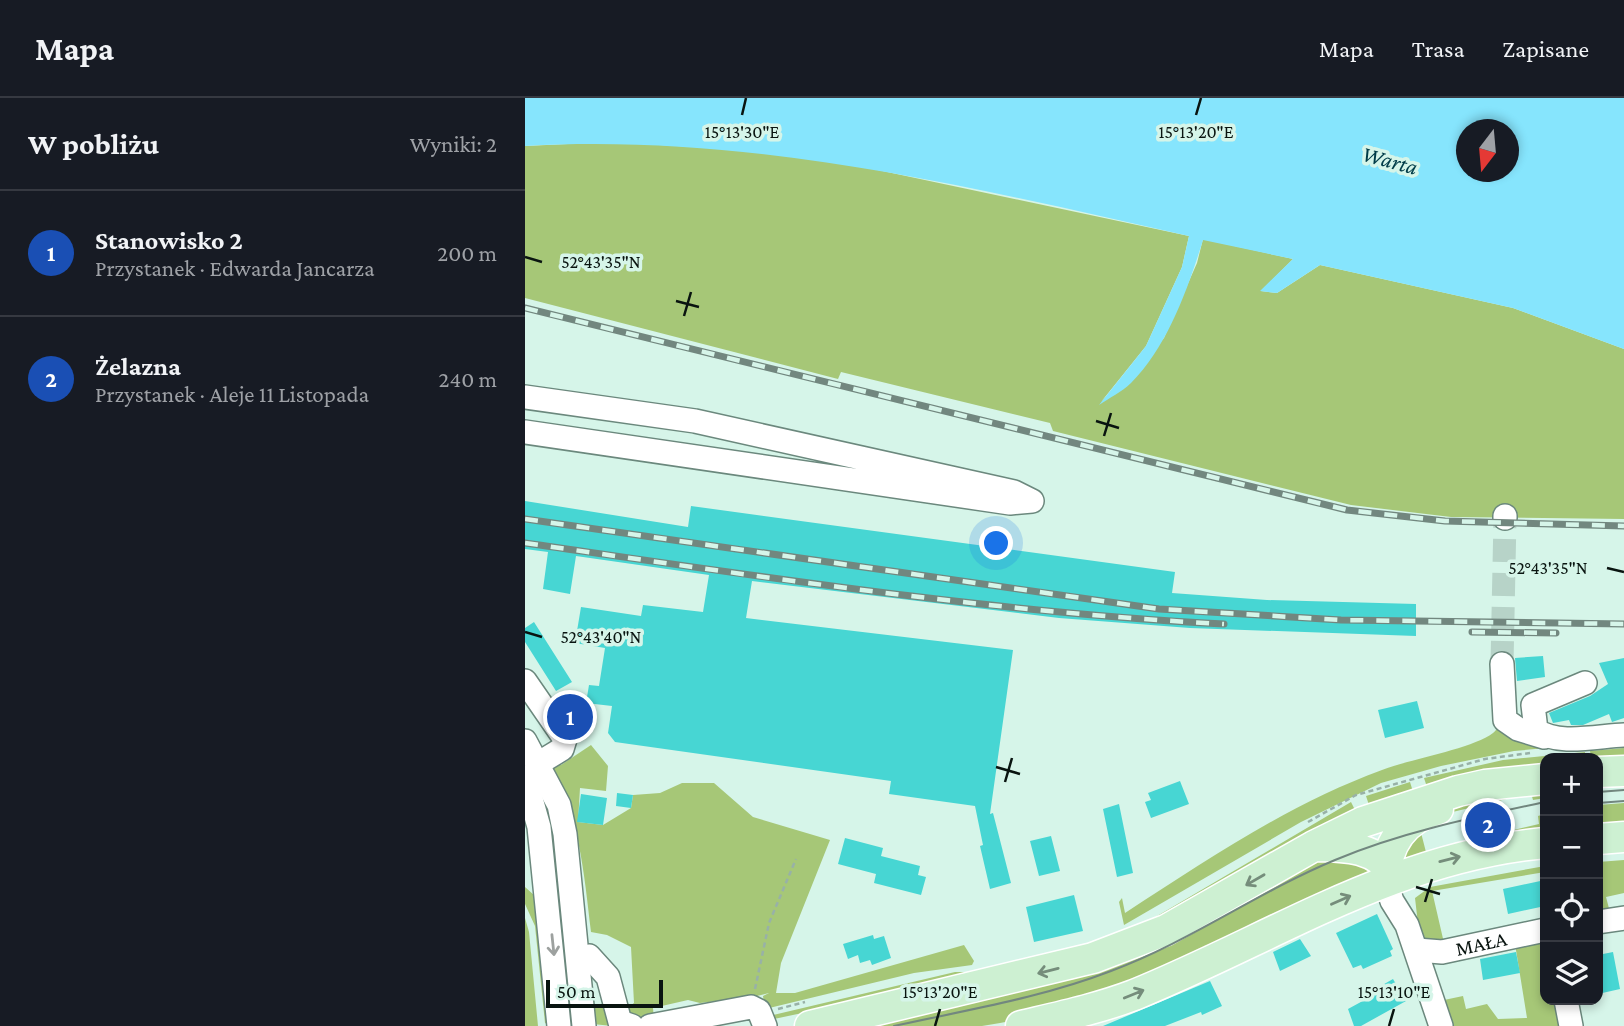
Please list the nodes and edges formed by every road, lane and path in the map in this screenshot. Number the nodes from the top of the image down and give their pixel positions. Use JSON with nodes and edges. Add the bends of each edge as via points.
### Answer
{"nodes":[{"id":1,"x":525,"y":397,"type":"edge"},
{"id":2,"x":525,"y":432,"type":"edge"},
{"id":3,"x":1502,"y":664,"type":"tunnel mouth"},
{"id":4,"x":525,"y":681,"type":"edge"},
{"id":5,"x":1585,"y":683,"type":"dead end"},
{"id":6,"x":1624,"y":735,"type":"edge"},
{"id":7,"x":525,"y":741,"type":"edge"},
{"id":8,"x":1536,"y":762,"type":"edge"},
{"id":9,"x":532,"y":770,"type":"edge"},
{"id":10,"x":1624,"y":771,"type":"edge"},
{"id":11,"x":1603,"y":772,"type":"edge"},
{"id":12,"x":565,"y":834,"type":"junction"},
{"id":13,"x":1306,"y":836,"type":"junction"},
{"id":14,"x":1624,"y":837,"type":"edge"},
{"id":15,"x":1603,"y":839,"type":"edge"},
{"id":16,"x":1540,"y":844,"type":"edge"},
{"id":17,"x":796,"y":859,"type":"dead end"},
{"id":18,"x":538,"y":867,"type":"edge"},
{"id":19,"x":1389,"y":872,"type":"junction"},
{"id":20,"x":571,"y":900,"type":"junction"},
{"id":21,"x":1624,"y":918,"type":"edge"},
{"id":22,"x":1603,"y":921,"type":"edge"},
{"id":23,"x":1540,"y":931,"type":"edge"},
{"id":24,"x":1417,"y":950,"type":"junction"},
{"id":25,"x":589,"y":956,"type":"dead end"},
{"id":26,"x":1567,"y":1005,"type":"edge"},
{"id":27,"x":808,"y":1014,"type":"edge"},
{"id":28,"x":760,"y":1016,"type":"edge"},
{"id":29,"x":559,"y":1026,"type":"edge"},
{"id":30,"x":584,"y":1026,"type":"edge"},
{"id":31,"x":632,"y":1026,"type":"edge"},
{"id":32,"x":650,"y":1026,"type":"edge"},
{"id":33,"x":1021,"y":1026,"type":"edge"},
{"id":34,"x":1441,"y":1026,"type":"edge"},
{"id":35,"x":1571,"y":1026,"type":"edge"}],
"edges":[{"from":1,"to":2,"type":"street","via":[[695,421],[1014,492],[1032,501],[1010,503]]},
{"from":3,"to":8,"type":"street","via":[[1505,720],[1518,729]]},
{"from":4,"to":9,"type":"street","via":[[565,739],[562,749]]},
{"from":5,"to":8,"type":"street","via":[[1533,705]]},
{"from":6,"to":8,"type":"street"},
{"from":7,"to":9,"type":"street"},
{"from":8,"to":13,"type":"main road","via":[[1485,785]]},
{"from":8,"to":13,"type":"path","via":[[1485,759],[1356,795]]},
{"from":8,"to":19,"type":"main road","via":[[1488,796],[1413,818],[1395,839]]},
{"from":9,"to":12,"type":"street","via":[[559,805]]},
{"from":9,"to":18,"type":"street"},
{"from":10,"to":11,"type":"main road"},
{"from":12,"to":18,"type":"street"},
{"from":12,"to":20,"type":"street"},
{"from":13,"to":19,"type":"main road","via":[[1360,850]]},
{"from":13,"to":27,"type":"main road","one_way":true,"via":[[1185,920],[1123,948],[1044,972]]},
{"from":14,"to":15,"type":"main road"},
{"from":19,"to":16,"type":"main road","one_way":true},
{"from":17,"to":28,"type":"path","via":[[759,958]]},
{"from":18,"to":20,"type":"street"},
{"from":18,"to":29,"type":"street","one_way":true},
{"from":19,"to":24,"type":"street","via":[[1392,901]]},
{"from":33,"to":19,"type":"main road","one_way":true,"via":[[1132,995]]},
{"from":20,"to":30,"type":"street"},
{"from":21,"to":22,"type":"street"},
{"from":23,"to":24,"type":"street","name":"MAŁA","via":[[1442,951]]},
{"from":24,"to":34,"type":"street"},
{"from":25,"to":31,"type":"street","via":[[608,977],[620,1022]]},
{"from":26,"to":35,"type":"street"},
{"from":27,"to":28,"type":"path"},
{"from":28,"to":32,"type":"street"}]}
